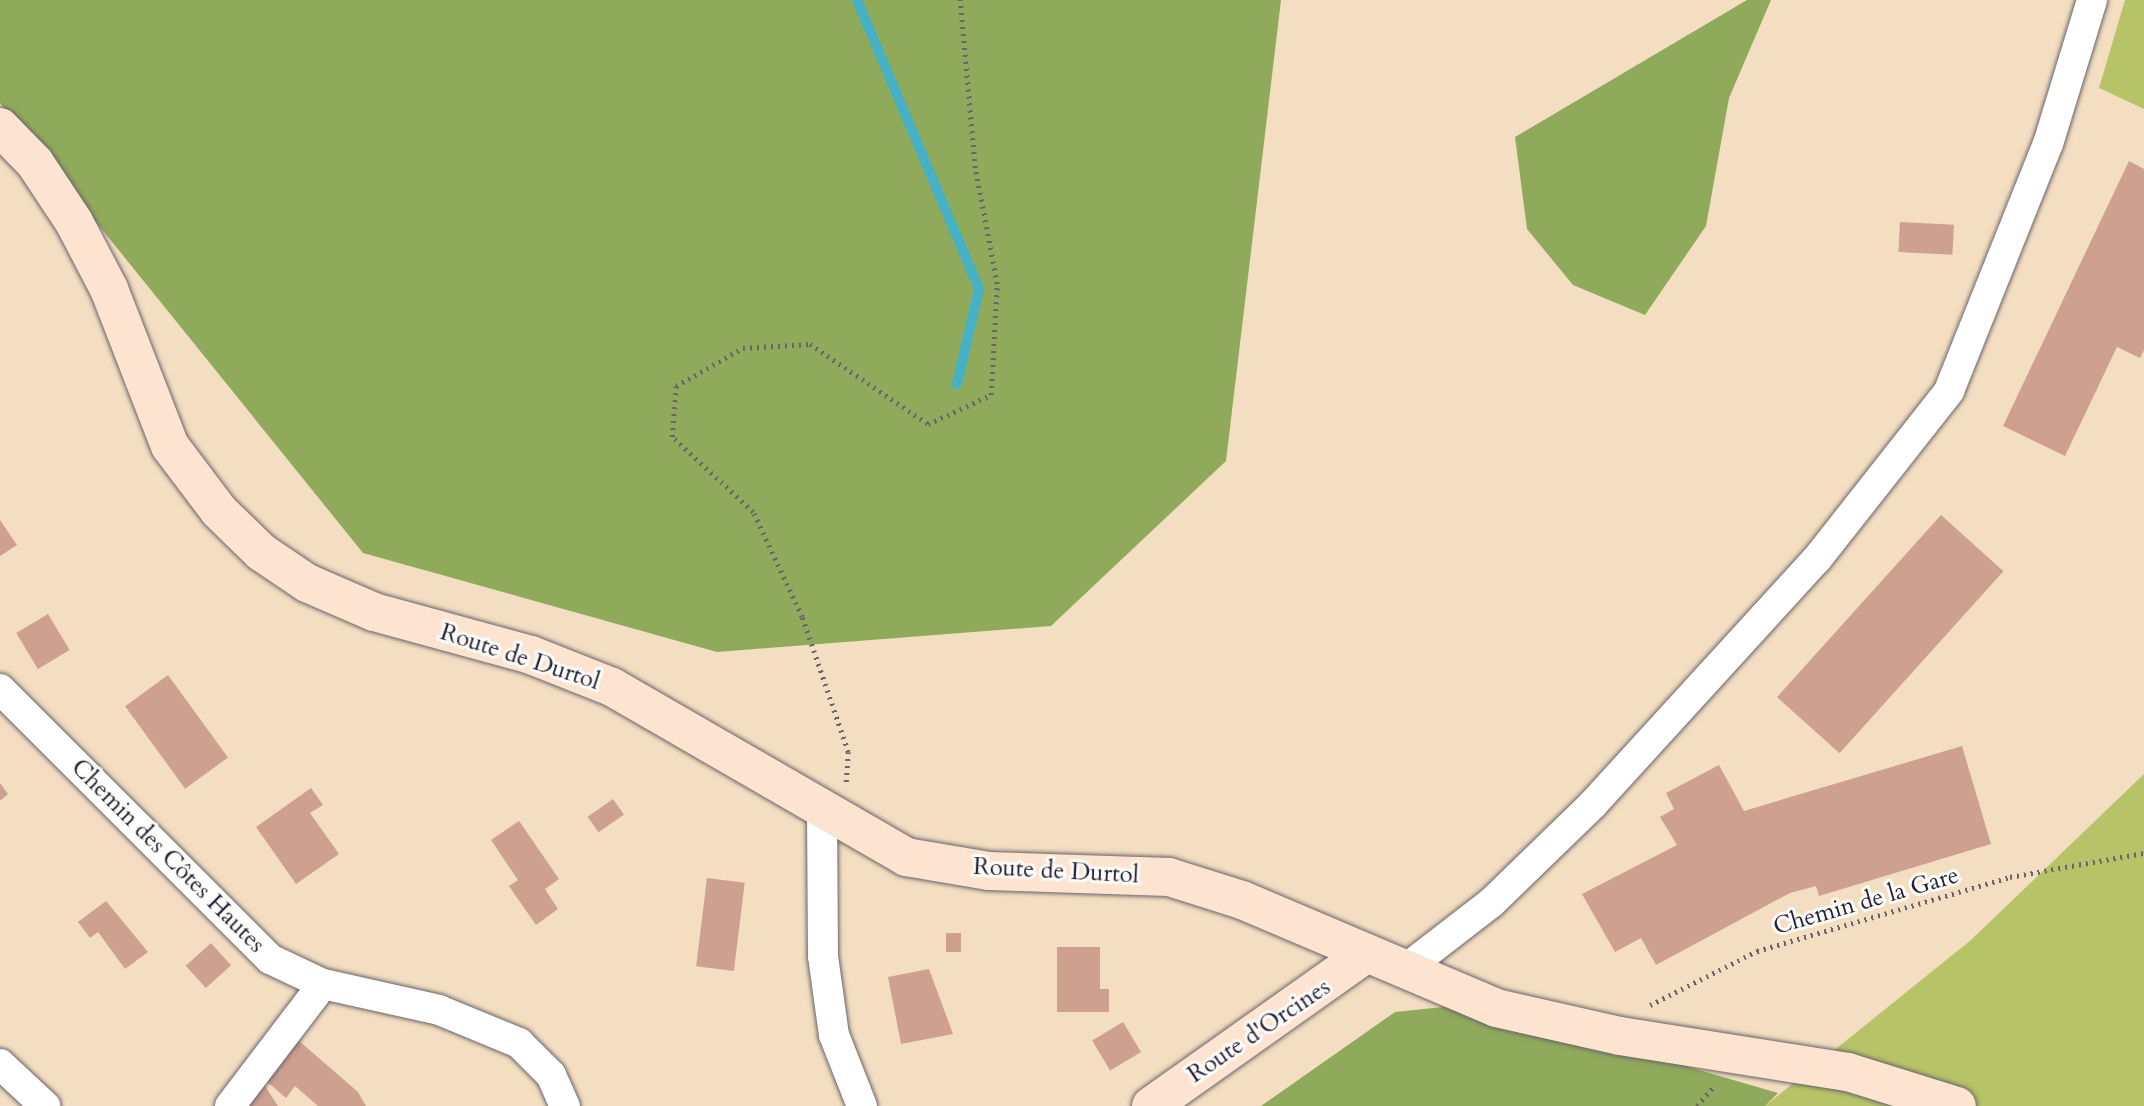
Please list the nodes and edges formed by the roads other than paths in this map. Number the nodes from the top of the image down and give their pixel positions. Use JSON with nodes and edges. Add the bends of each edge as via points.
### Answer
{"nodes":[{"id":1,"x":2091,"y":0,"type":"edge"},
{"id":2,"x":0,"y":127,"type":"edge"},
{"id":3,"x":0,"y":689,"type":"edge"},
{"id":4,"x":832,"y":818,"type":"junction"},
{"id":5,"x":1366,"y":954,"type":"junction"},
{"id":6,"x":1403,"y":971,"type":"junction"},
{"id":7,"x":323,"y":984,"type":"junction"},
{"id":8,"x":0,"y":1064,"type":"edge"},
{"id":9,"x":45,"y":1106,"type":"edge"},
{"id":10,"x":230,"y":1106,"type":"edge"},
{"id":11,"x":565,"y":1106,"type":"edge"},
{"id":12,"x":862,"y":1106,"type":"edge"},
{"id":13,"x":1151,"y":1106,"type":"edge"},
{"id":14,"x":1956,"y":1106,"type":"edge"}],
"edges":[{"from":1,"to":6,"type":"street","via":[[2048,144],[1949,391],[1817,559],[1593,804],[1491,903]]},
{"from":2,"to":4,"type":"street","name":"Route de Durtol","via":[[35,163],[110,289],[170,446],[219,512],[261,552],[307,583],[374,612],[531,655],[612,687],[741,757]]},
{"from":3,"to":7,"type":"street","name":"Chemin des Côtes Hautes","via":[[270,959]]},
{"from":4,"to":5,"type":"street","name":"Route de Durtol","via":[[906,857],[989,871],[1169,877],[1242,900]]},
{"from":4,"to":12,"type":"street","via":[[823,956],[834,1035]]},
{"from":5,"to":6,"type":"street","name":"Route de Durtol"},
{"from":5,"to":13,"type":"street","name":"Route d'Orcines"},
{"from":6,"to":14,"type":"street","name":"Route de Durtol","via":[[1496,1008],[1620,1036],[1848,1072]]},
{"from":7,"to":10,"type":"street"},
{"from":7,"to":11,"type":"street","name":"Chemin des Côtes Hautes","via":[[439,1010],[519,1043],[551,1075]]},
{"from":8,"to":9,"type":"street"}]}
